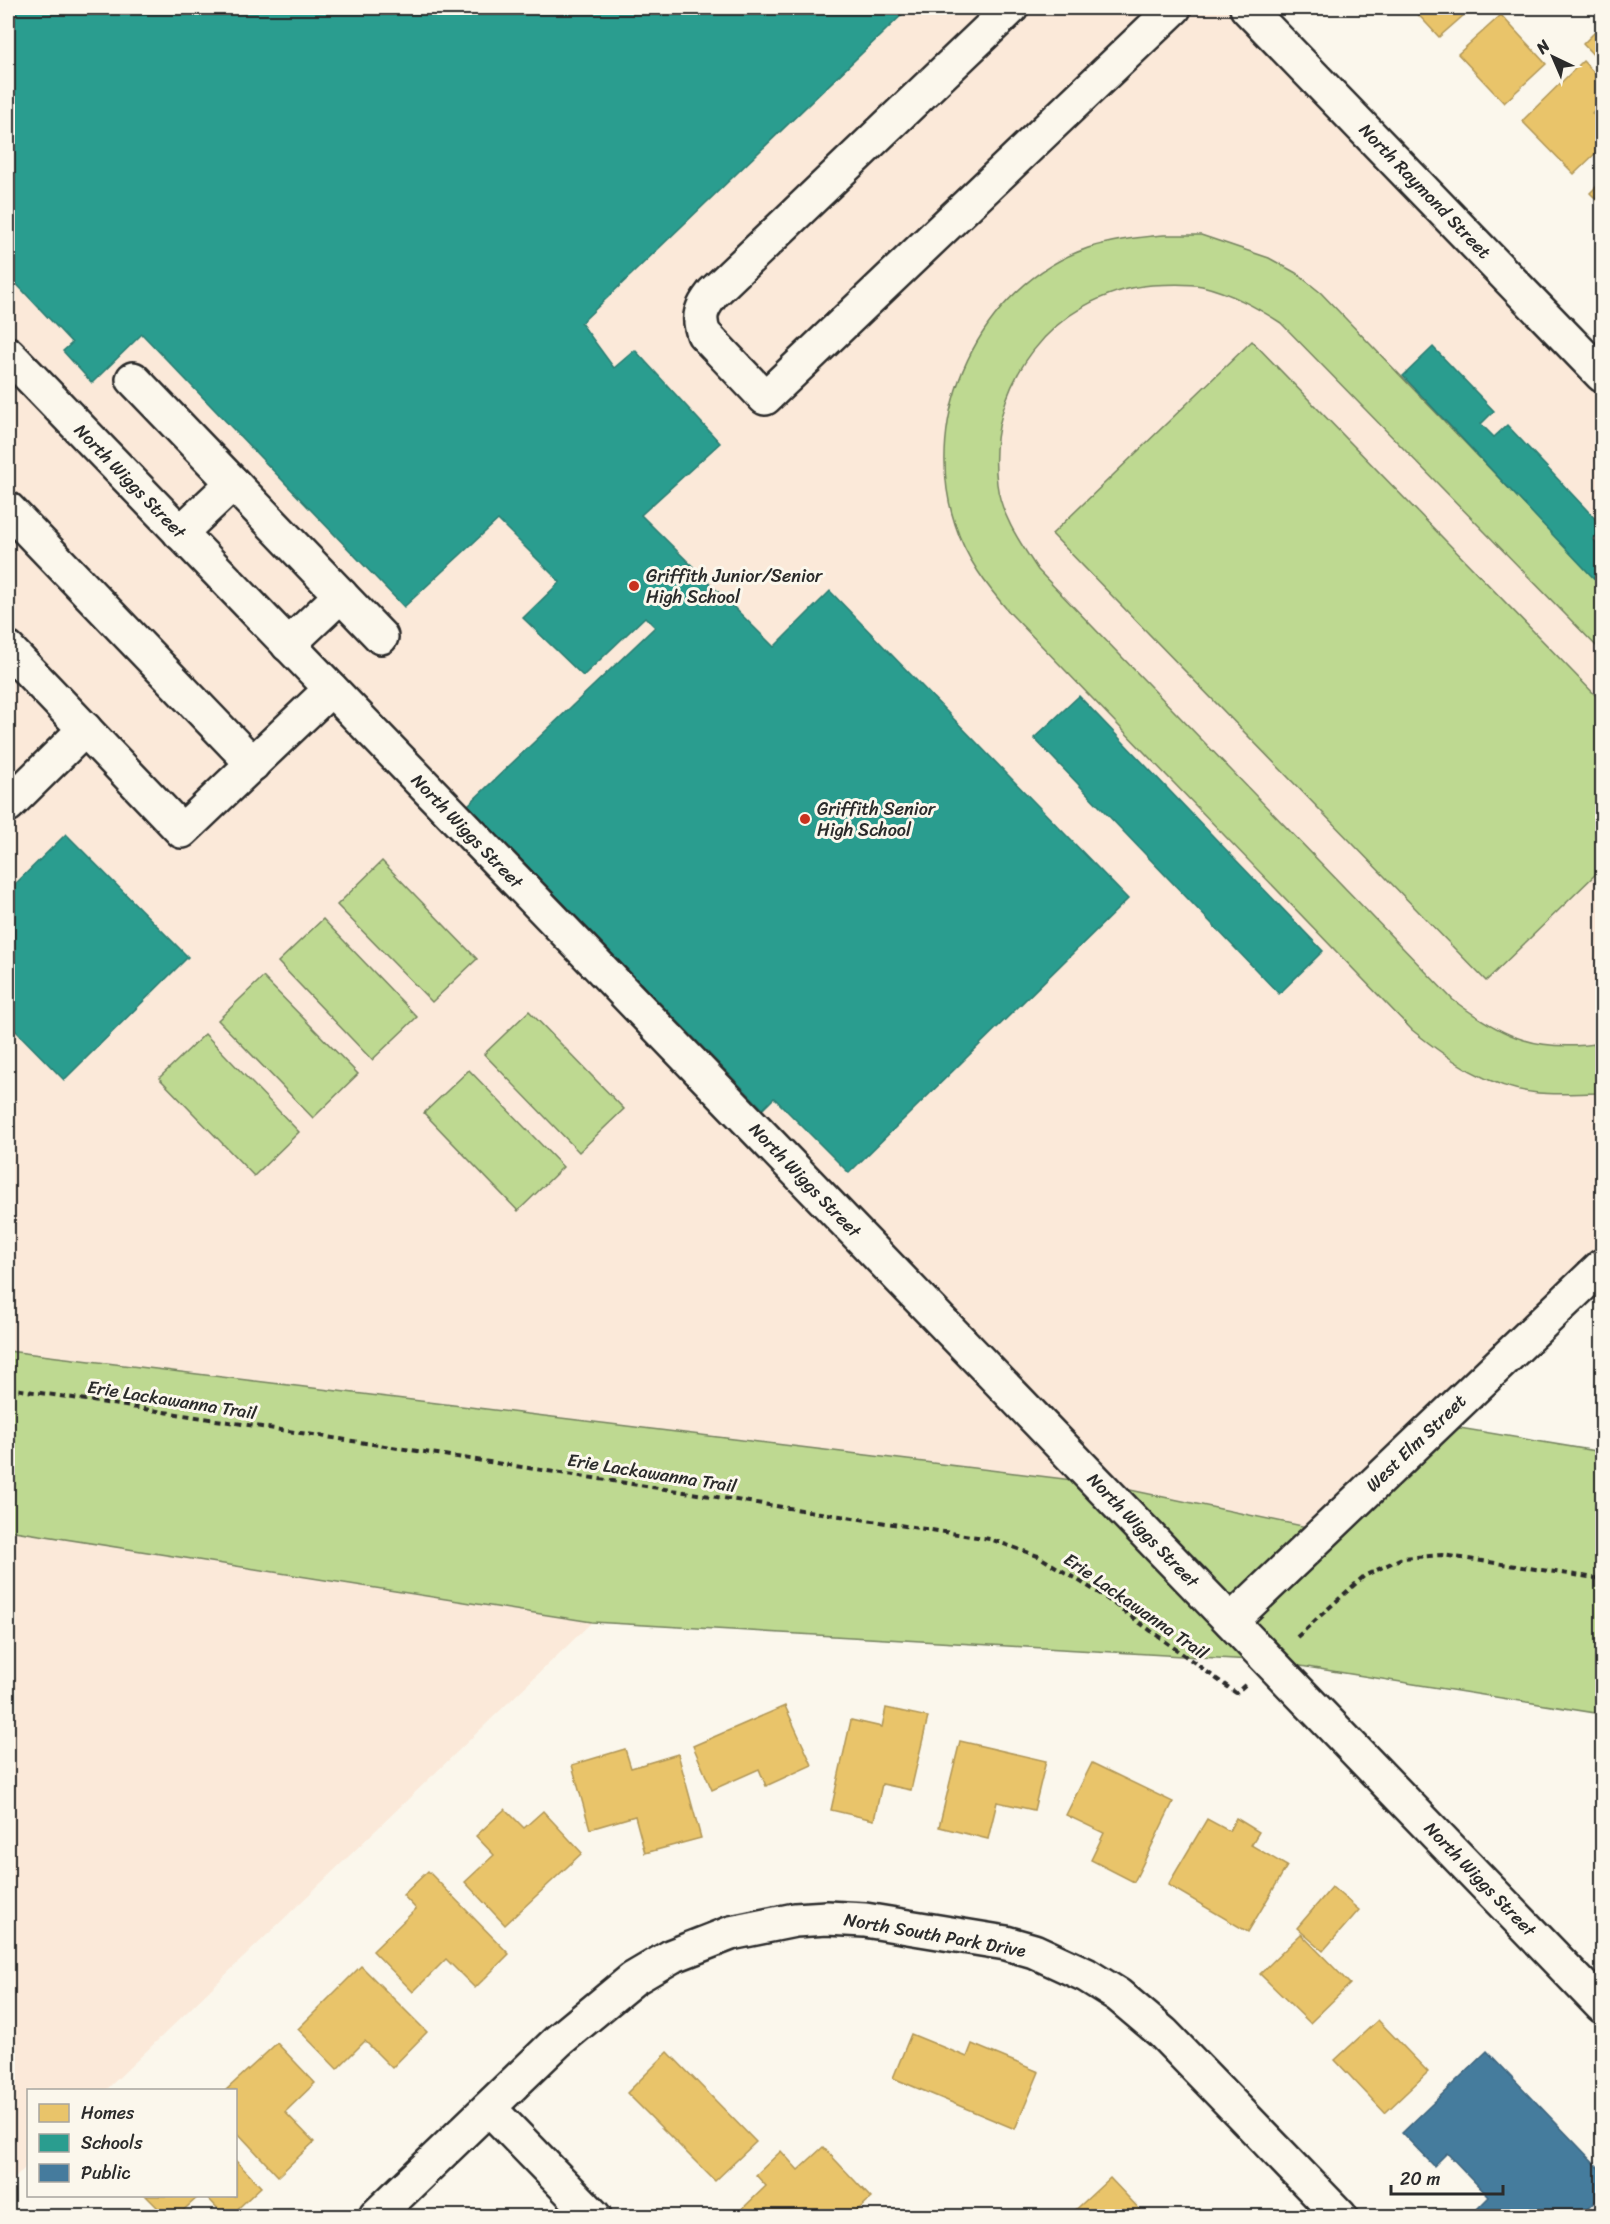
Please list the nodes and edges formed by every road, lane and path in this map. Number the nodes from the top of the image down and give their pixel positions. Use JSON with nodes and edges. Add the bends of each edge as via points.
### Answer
{"nodes":[{"id":1,"x":1011,"y":8,"type":"edge"},
{"id":2,"x":1174,"y":8,"type":"edge"},
{"id":3,"x":1247,"y":8,"type":"edge"},
{"id":4,"x":8,"y":354,"type":"edge"},
{"id":5,"x":1602,"y":375,"type":"edge"},
{"id":6,"x":134,"y":379,"type":"dead end"},
{"id":7,"x":233,"y":483,"type":"junction"},
{"id":8,"x":8,"y":509,"type":"edge"},
{"id":9,"x":180,"y":533,"type":"junction"},
{"id":10,"x":341,"y":596,"type":"junction"},
{"id":11,"x":381,"y":637,"type":"dead end"},
{"id":12,"x":288,"y":645,"type":"junction"},
{"id":13,"x":8,"y":649,"type":"edge"},
{"id":14,"x":331,"y":689,"type":"junction"},
{"id":15,"x":85,"y":729,"type":"junction"},
{"id":16,"x":253,"y":764,"type":"junction"},
{"id":17,"x":8,"y":805,"type":"edge"},
{"id":18,"x":1602,"y":1266,"type":"edge"},
{"id":19,"x":8,"y":1388,"type":"edge"},
{"id":20,"x":1602,"y":1579,"type":"edge"},
{"id":21,"x":1231,"y":1621,"type":"junction"},
{"id":22,"x":1293,"y":1640,"type":"dead end"},
{"id":23,"x":1247,"y":1683,"type":"dead end"},
{"id":24,"x":1602,"y":2006,"type":"edge"},
{"id":25,"x":489,"y":2108,"type":"junction"},
{"id":26,"x":376,"y":2217,"type":"edge"},
{"id":27,"x":594,"y":2217,"type":"edge"},
{"id":28,"x":1341,"y":2217,"type":"edge"}],
"edges":[{"from":1,"to":2,"type":"street","via":[[702,306],[699,322],[704,334],[765,398]]},
{"from":3,"to":5,"type":"street","name":"North Raymond Street"},
{"from":4,"to":9,"type":"street","name":"North Wiggs Street"},
{"from":6,"to":7,"type":"street"},
{"from":7,"to":9,"type":"street"},
{"from":7,"to":10,"type":"street"},
{"from":8,"to":16,"type":"street"},
{"from":9,"to":12,"type":"street","name":"North Wiggs Street"},
{"from":10,"to":11,"type":"street"},
{"from":10,"to":12,"type":"street"},
{"from":12,"to":14,"type":"street","name":"North Wiggs Street"},
{"from":13,"to":15,"type":"street"},
{"from":14,"to":16,"type":"street"},
{"from":14,"to":21,"type":"street","name":"North Wiggs Street"},
{"from":15,"to":16,"type":"street","via":[[182,831]]},
{"from":15,"to":17,"type":"street"},
{"from":18,"to":21,"type":"street","name":"West Elm Street"},
{"from":19,"to":23,"type":"path","name":"Erie Lackawanna Trail","via":[[990,1539],[1038,1556],[1099,1593],[1236,1692]]},
{"from":20,"to":22,"type":"path","via":[[1442,1555],[1402,1558],[1364,1576]]},
{"from":21,"to":24,"type":"street","name":"North Wiggs Street"},
{"from":25,"to":26,"type":"street","name":"North South Park Drive"},
{"from":25,"to":27,"type":"street"},
{"from":25,"to":28,"type":"street","name":"North South Park Drive","via":[[614,1993],[672,1956],[702,1942],[761,1925],[827,1918],[865,1920],[1006,1943],[1058,1961],[1118,1995],[1163,2033]]}]}
